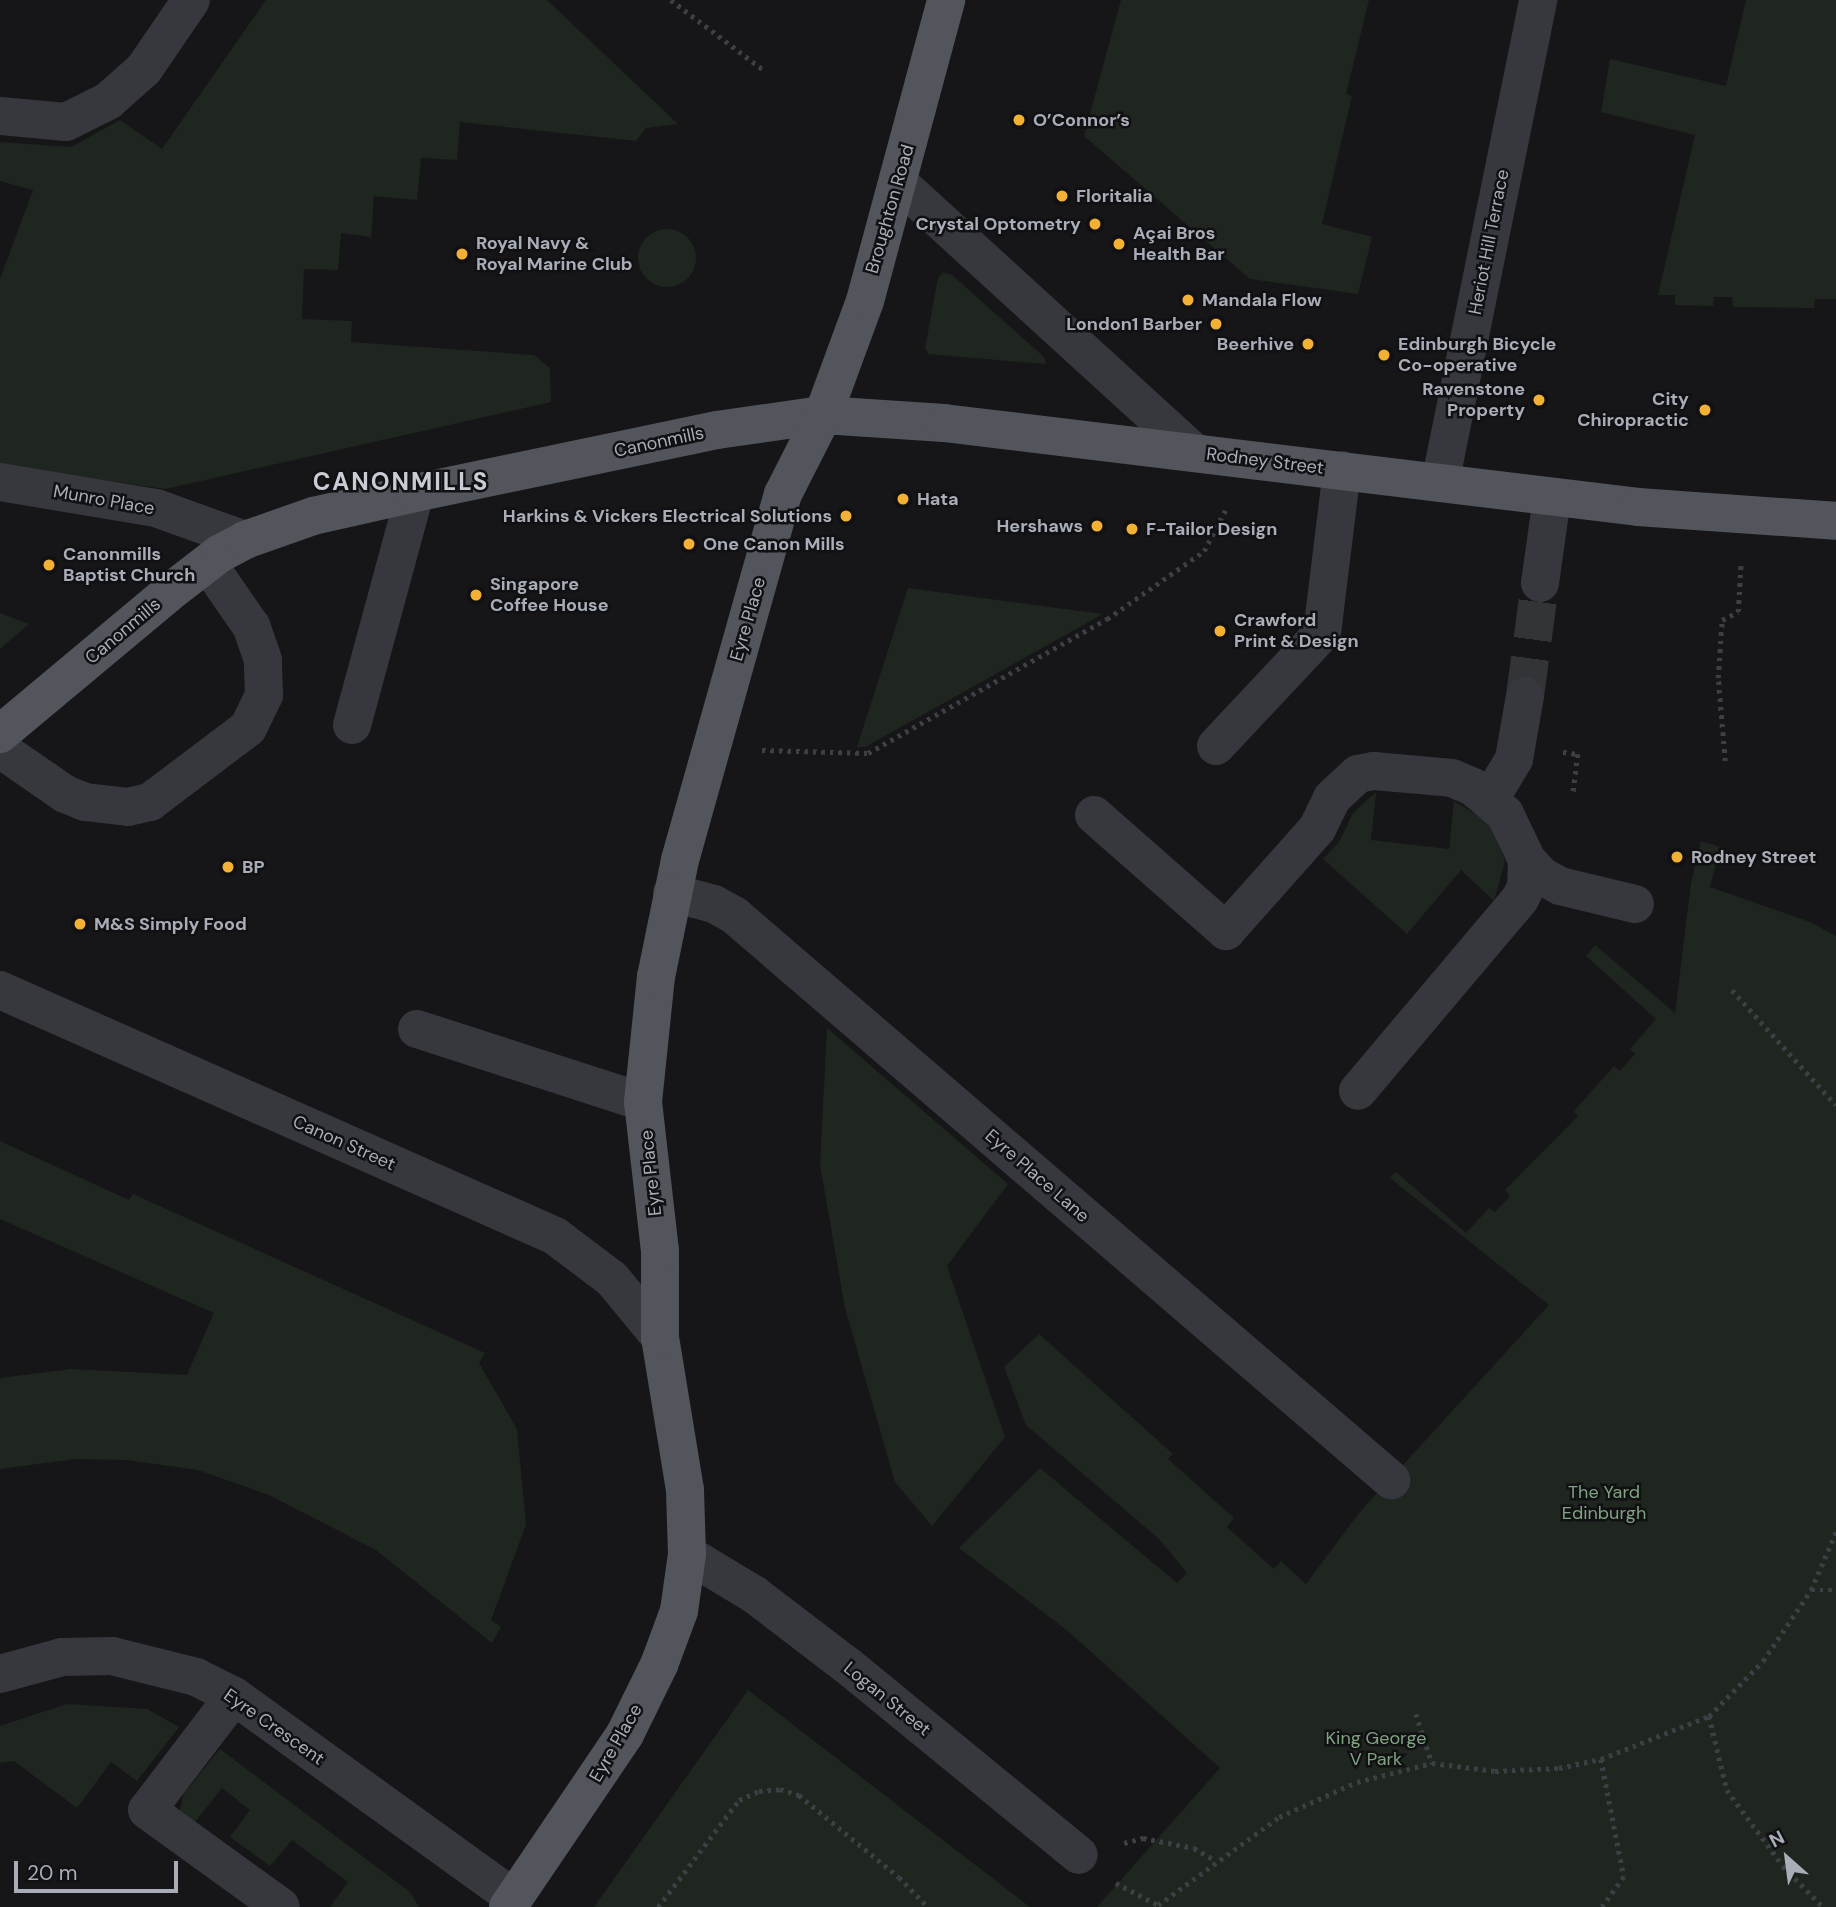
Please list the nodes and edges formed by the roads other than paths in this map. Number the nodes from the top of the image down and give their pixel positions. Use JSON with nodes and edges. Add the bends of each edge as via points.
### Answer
{"nodes":[{"id":1,"x":191,"y":0,"type":"edge"},
{"id":2,"x":946,"y":0,"type":"edge"},
{"id":3,"x":1538,"y":0,"type":"edge"},
{"id":4,"x":0,"y":116,"type":"edge"},
{"id":5,"x":898,"y":182,"type":"junction"},
{"id":6,"x":823,"y":415,"type":"junction"},
{"id":7,"x":1195,"y":453,"type":"junction"},
{"id":8,"x":1342,"y":470,"type":"junction"},
{"id":9,"x":0,"y":482,"type":"edge"},
{"id":10,"x":1440,"y":483,"type":"junction"},
{"id":11,"x":415,"y":493,"type":"junction"},
{"id":12,"x":1552,"y":498,"type":"junction"},
{"id":13,"x":1836,"y":521,"type":"edge"},
{"id":14,"x":245,"y":540,"type":"junction"},
{"id":15,"x":208,"y":564,"type":"junction"},
{"id":16,"x":1540,"y":583,"type":"tunnel mouth"},
{"id":17,"x":1525,"y":696,"type":"tunnel mouth"},
{"id":18,"x":352,"y":725,"type":"dead end"},
{"id":19,"x":0,"y":734,"type":"edge"},
{"id":20,"x":1216,"y":747,"type":"dead end"},
{"id":21,"x":0,"y":749,"type":"edge"},
{"id":22,"x":1490,"y":799,"type":"junction"},
{"id":23,"x":1094,"y":816,"type":"dead end"},
{"id":24,"x":1527,"y":860,"type":"junction"},
{"id":25,"x":672,"y":893,"type":"junction"},
{"id":26,"x":1635,"y":904,"type":"dead end"},
{"id":27,"x":0,"y":990,"type":"edge"},
{"id":28,"x":417,"y":1029,"type":"dead end"},
{"id":29,"x":1358,"y":1091,"type":"dead end"},
{"id":30,"x":643,"y":1102,"type":"junction"},
{"id":31,"x":660,"y":1337,"type":"junction"},
{"id":32,"x":1391,"y":1480,"type":"dead end"},
{"id":33,"x":688,"y":1554,"type":"junction"},
{"id":34,"x":0,"y":1674,"type":"edge"},
{"id":35,"x":234,"y":1696,"type":"junction"},
{"id":36,"x":1079,"y":1856,"type":"road end"},
{"id":37,"x":511,"y":1903,"type":"edge"},
{"id":38,"x":281,"y":1907,"type":"edge"}],
"edges":[{"from":1,"to":4,"type":"street","via":[[144,69],[108,101],[66,122]]},
{"from":2,"to":5,"type":"main road","name":"Broughton Road"},
{"from":3,"to":10,"type":"street","name":"Heriot Hill Terrace"},
{"from":5,"to":6,"type":"main road","name":"Broughton Road","via":[[865,301]]},
{"from":5,"to":7,"type":"street","name":"Rodney Street"},
{"from":6,"to":7,"type":"main road","name":"Rodney Street","via":[[944,422]]},
{"from":6,"to":11,"type":"main road","name":"Canonmills","via":[[717,430]]},
{"from":6,"to":25,"type":"main road","name":"Eyre Place","via":[[783,494]]},
{"from":7,"to":8,"type":"main road","name":"Rodney Street"},
{"from":8,"to":10,"type":"main road","name":"Rodney Street"},
{"from":8,"to":20,"type":"street","via":[[1322,633]]},
{"from":9,"to":14,"type":"street","name":"Munro Place","via":[[156,508]]},
{"from":10,"to":12,"type":"main road","name":"Rodney Street"},
{"from":11,"to":14,"type":"main road","name":"Canonmills","via":[[313,516]]},
{"from":11,"to":18,"type":"street"},
{"from":12,"to":13,"type":"main road","name":"Rodney Street"},
{"from":12,"to":16,"type":"street"},
{"from":14,"to":15,"type":"main road","name":"Canonmills"},
{"from":15,"to":19,"type":"main road","name":"Canonmills"},
{"from":15,"to":21,"type":"street","via":[[251,626],[263,660],[264,695],[248,728],[150,802],[128,807],[85,802],[65,794]]},
{"from":17,"to":22,"type":"street","via":[[1514,759]]},
{"from":22,"to":23,"type":"street","via":[[1452,778],[1374,771],[1358,774],[1332,798],[1317,829],[1226,930]]},
{"from":22,"to":24,"type":"street","via":[[1517,833]]},
{"from":24,"to":26,"type":"street","via":[[1560,886]]},
{"from":24,"to":29,"type":"street","via":[[1526,887],[1512,911]]},
{"from":25,"to":30,"type":"main road","name":"Eyre Place","via":[[656,977]]},
{"from":25,"to":32,"type":"street","name":"Eyre Place Lane","via":[[714,904],[734,915]]},
{"from":27,"to":31,"type":"street","name":"Canon Street","via":[[551,1235],[612,1279]]},
{"from":28,"to":30,"type":"street"},
{"from":30,"to":31,"type":"main road","name":"Eyre Place","via":[[661,1270]]},
{"from":31,"to":33,"type":"main road","name":"Eyre Place","via":[[685,1490]]},
{"from":33,"to":36,"type":"street","name":"Logan Street","via":[[755,1595],[838,1658]]},
{"from":33,"to":37,"type":"main road","name":"Eyre Place","via":[[678,1611],[659,1665],[625,1734]]},
{"from":34,"to":35,"type":"street","name":"Eyre Crescent","via":[[62,1657],[112,1656],[156,1663]]},
{"from":35,"to":37,"type":"street","name":"Eyre Crescent"},
{"from":35,"to":38,"type":"street","via":[[148,1810]]}]}
